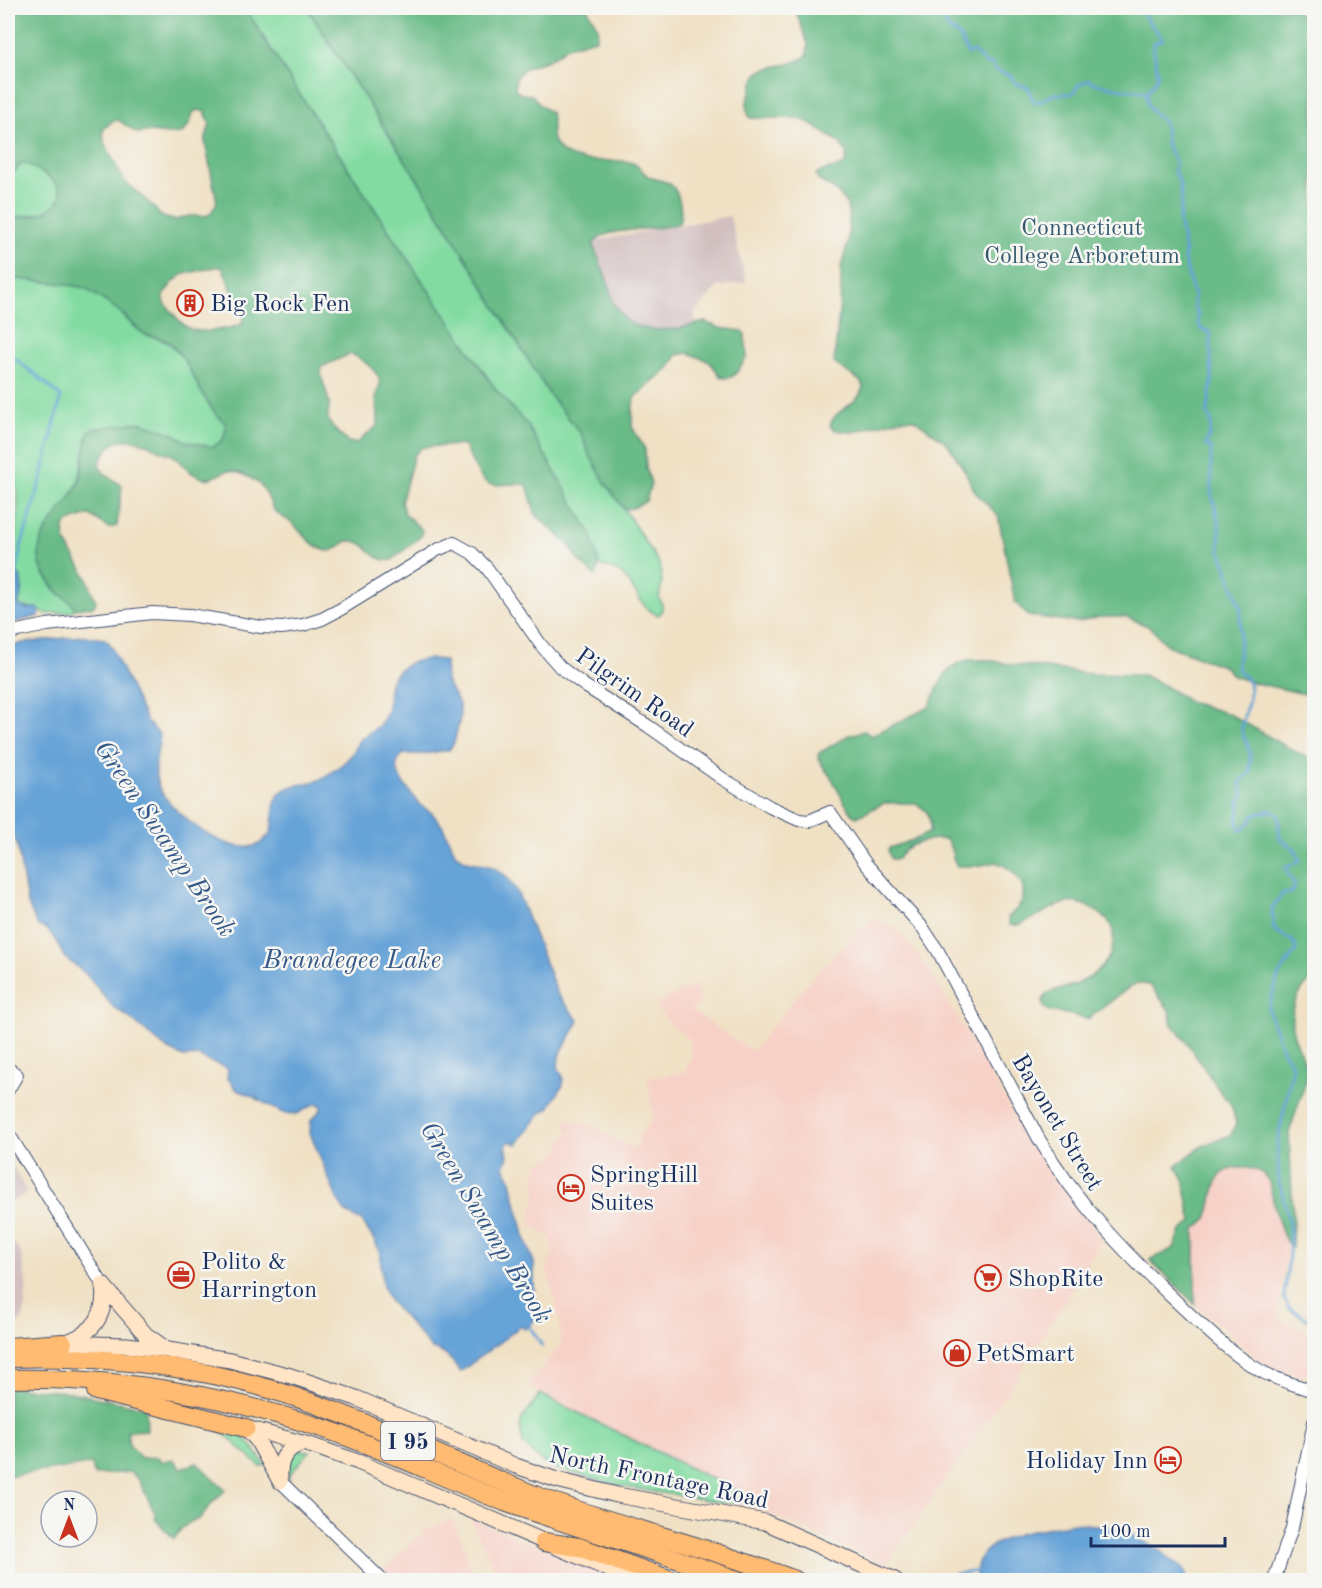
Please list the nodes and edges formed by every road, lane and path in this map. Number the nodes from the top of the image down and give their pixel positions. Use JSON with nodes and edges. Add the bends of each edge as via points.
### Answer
{"nodes":[{"id":1,"x":8,"y":633,"type":"edge"},
{"id":2,"x":830,"y":812,"type":"joint"},
{"id":3,"x":8,"y":1068,"type":"edge"},
{"id":4,"x":8,"y":1090,"type":"edge"},
{"id":5,"x":8,"y":1133,"type":"edge"},
{"id":6,"x":103,"y":1285,"type":"junction"},
{"id":7,"x":63,"y":1344,"type":"junction"},
{"id":8,"x":8,"y":1347,"type":"edge"},
{"id":9,"x":168,"y":1350,"type":"junction"},
{"id":10,"x":8,"y":1358,"type":"edge"},
{"id":11,"x":8,"y":1379,"type":"edge"},
{"id":12,"x":51,"y":1379,"type":"junction"},
{"id":13,"x":1314,"y":1391,"type":"edge"},
{"id":14,"x":1314,"y":1422,"type":"edge"},
{"id":15,"x":246,"y":1428,"type":"junction"},
{"id":16,"x":302,"y":1443,"type":"junction"},
{"id":17,"x":280,"y":1481,"type":"junction"},
{"id":18,"x":544,"y":1542,"type":"junction"},
{"id":19,"x":382,"y":1581,"type":"edge"},
{"id":20,"x":634,"y":1581,"type":"edge"},
{"id":21,"x":671,"y":1581,"type":"edge"},
{"id":22,"x":737,"y":1581,"type":"edge"},
{"id":23,"x":795,"y":1581,"type":"edge"},
{"id":24,"x":895,"y":1581,"type":"edge"},
{"id":25,"x":1274,"y":1581,"type":"edge"}],
"edges":[{"from":1,"to":2,"type":"street","name":"Pilgrim Road","via":[[152,613],[261,627],[303,625],[341,609],[454,543],[487,568],[541,645],[560,667],[585,686],[770,807],[809,821]]},
{"from":2,"to":13,"type":"street","name":"Bayonet Street","via":[[866,864],[928,936],[1056,1167],[1088,1211],[1151,1277],[1241,1358],[1275,1377]]},
{"from":3,"to":4,"type":"street","via":[[16,1075]]},
{"from":5,"to":6,"type":"street"},
{"from":6,"to":7,"type":"main road","via":[[103,1307],[97,1323]]},
{"from":6,"to":9,"type":"main road","via":[[146,1335]]},
{"from":7,"to":8,"type":"highway"},
{"from":7,"to":9,"type":"main road","name":"North Frontage Road"},
{"from":9,"to":24,"type":"main road","name":"North Frontage Road","via":[[261,1368],[339,1392],[557,1480],[765,1522]]},
{"from":10,"to":23,"type":"highway","number":"I 95","via":[[144,1364],[204,1373],[268,1389],[354,1419],[565,1506]]},
{"from":11,"to":12,"type":"highway","number":"I 95"},
{"from":12,"to":15,"type":"highway"},
{"from":12,"to":22,"type":"highway","number":"I 95","via":[[168,1390],[280,1415],[355,1440],[539,1514]]},
{"from":14,"to":25,"type":"street","via":[[1292,1528]]},
{"from":15,"to":16,"type":"main road"},
{"from":15,"to":17,"type":"main road"},
{"from":16,"to":17,"type":"main road","via":[[282,1458]]},
{"from":16,"to":18,"type":"main road","via":[[358,1462]]},
{"from":17,"to":19,"type":"street"},
{"from":18,"to":20,"type":"main road"},
{"from":18,"to":21,"type":"highway","via":[[579,1547]]}]}
